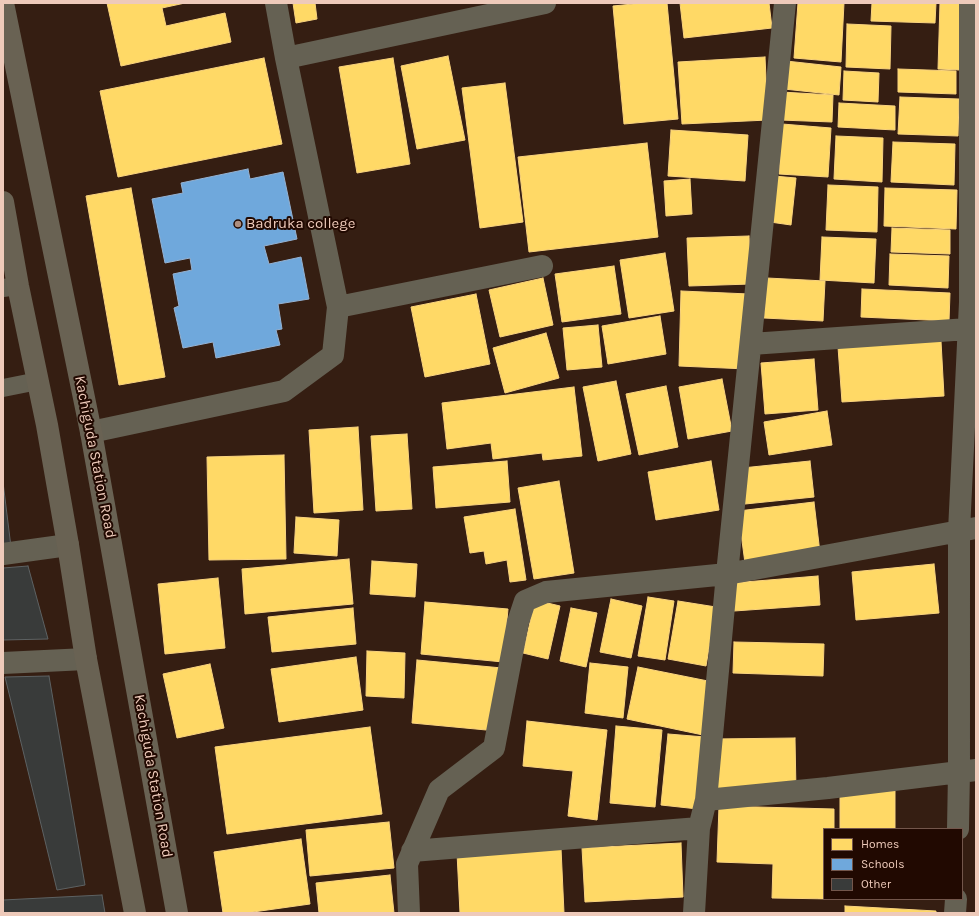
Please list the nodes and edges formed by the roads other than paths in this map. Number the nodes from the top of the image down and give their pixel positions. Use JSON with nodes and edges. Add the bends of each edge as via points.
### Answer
{"nodes":[{"id":1,"x":3,"y":3,"type":"edge"},
{"id":2,"x":276,"y":3,"type":"edge"},
{"id":3,"x":545,"y":3,"type":"edge"},
{"id":4,"x":785,"y":3,"type":"edge"},
{"id":5,"x":970,"y":3,"type":"edge"},
{"id":6,"x":974,"y":50,"type":"edge"},
{"id":7,"x":286,"y":58,"type":"junction"},
{"id":8,"x":3,"y":202,"type":"edge"},
{"id":9,"x":542,"y":266,"type":"dead end"},
{"id":10,"x":11,"y":287,"type":"edge"},
{"id":11,"x":973,"y":302,"type":"edge"},
{"id":12,"x":338,"y":307,"type":"junction"},
{"id":13,"x":968,"y":329,"type":"junction"},
{"id":14,"x":751,"y":344,"type":"junction"},
{"id":15,"x":38,"y":381,"type":"junction"},
{"id":16,"x":3,"y":388,"type":"edge"},
{"id":17,"x":91,"y":432,"type":"junction"},
{"id":18,"x":967,"y":530,"type":"edge"},
{"id":19,"x":68,"y":545,"type":"junction"},
{"id":20,"x":3,"y":554,"type":"edge"},
{"id":21,"x":727,"y":574,"type":"junction"},
{"id":22,"x":86,"y":659,"type":"junction"},
{"id":23,"x":3,"y":663,"type":"edge"},
{"id":24,"x":968,"y":771,"type":"edge"},
{"id":25,"x":706,"y":800,"type":"junction"},
{"id":26,"x":699,"y":828,"type":"junction"},
{"id":27,"x":958,"y":828,"type":"edge"},
{"id":28,"x":412,"y":851,"type":"junction"},
{"id":29,"x":956,"y":900,"type":"edge"},
{"id":30,"x":135,"y":913,"type":"edge"},
{"id":31,"x":177,"y":913,"type":"edge"},
{"id":32,"x":409,"y":913,"type":"edge"},
{"id":33,"x":694,"y":913,"type":"edge"},
{"id":34,"x":956,"y":913,"type":"edge"}],
"edges":[{"from":1,"to":17,"type":"main road","name":"Kachiguda Station Road"},
{"from":2,"to":7,"type":"street"},
{"from":3,"to":7,"type":"street"},
{"from":4,"to":14,"type":"street"},
{"from":5,"to":6,"type":"street"},
{"from":6,"to":11,"type":"street"},
{"from":7,"to":12,"type":"street"},
{"from":8,"to":10,"type":"main road"},
{"from":9,"to":12,"type":"street"},
{"from":10,"to":15,"type":"main road"},
{"from":11,"to":13,"type":"street"},
{"from":12,"to":17,"type":"street","via":[[333,355],[284,391]]},
{"from":13,"to":14,"type":"street"},
{"from":13,"to":18,"type":"street"},
{"from":14,"to":21,"type":"street"},
{"from":15,"to":16,"type":"lane"},
{"from":15,"to":19,"type":"main road"},
{"from":17,"to":31,"type":"main road","name":"Kachiguda Station Road"},
{"from":18,"to":21,"type":"street"},
{"from":18,"to":24,"type":"street"},
{"from":19,"to":20,"type":"street"},
{"from":19,"to":22,"type":"main road"},
{"from":21,"to":25,"type":"street"},
{"from":21,"to":28,"type":"street","via":[[546,592],[525,601],[518,622],[494,748],[439,790]]},
{"from":22,"to":23,"type":"street"},
{"from":22,"to":30,"type":"main road"},
{"from":24,"to":25,"type":"street"},
{"from":24,"to":27,"type":"street"},
{"from":25,"to":26,"type":"street"},
{"from":26,"to":28,"type":"street"},
{"from":26,"to":33,"type":"street"},
{"from":28,"to":32,"type":"street","via":[[407,864]]},
{"from":29,"to":34,"type":"street"}]}
